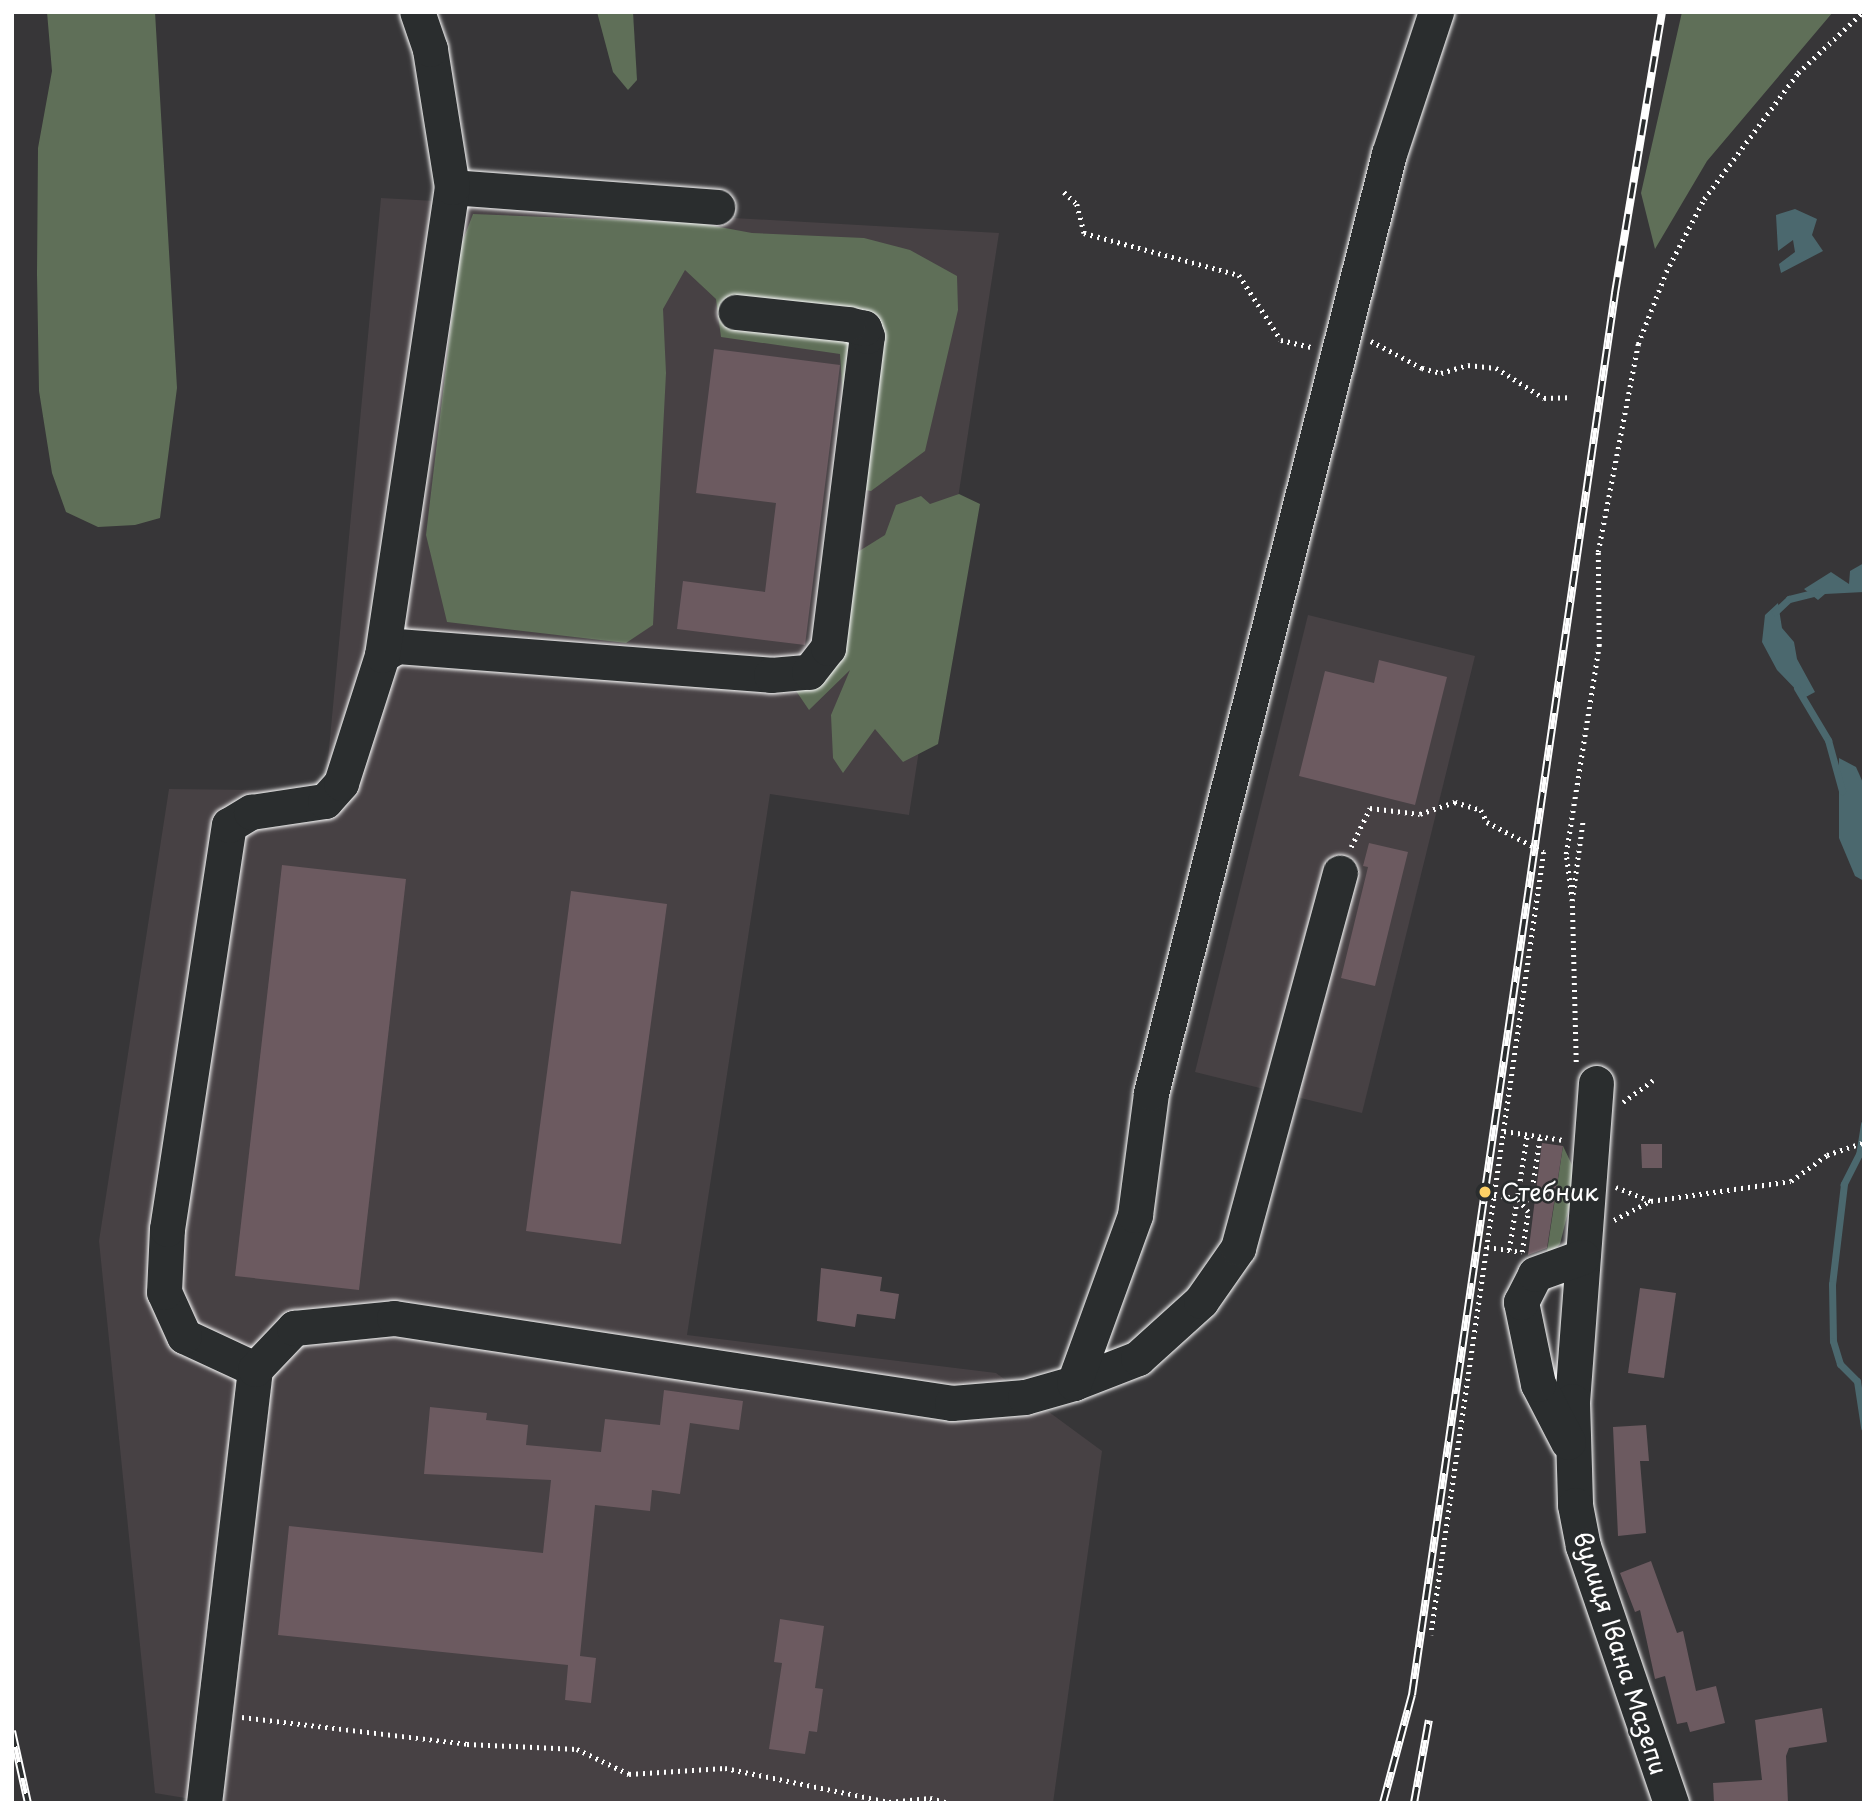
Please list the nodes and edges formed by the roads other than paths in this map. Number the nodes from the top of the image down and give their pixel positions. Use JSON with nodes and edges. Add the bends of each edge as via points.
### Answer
{"nodes":[{"id":1,"x":417,"y":12,"type":"edge"},
{"id":2,"x":1436,"y":12,"type":"edge"},
{"id":3,"x":452,"y":187,"type":"junction"},
{"id":4,"x":717,"y":207,"type":"dead end"},
{"id":5,"x":736,"y":312,"type":"dead end"},
{"id":6,"x":382,"y":655,"type":"junction"},
{"id":7,"x":1340,"y":873,"type":"road end"},
{"id":8,"x":1586,"y":1078,"type":"road end"},
{"id":9,"x":1581,"y":1257,"type":"junction"},
{"id":10,"x":255,"y":1369,"type":"junction"},
{"id":11,"x":1074,"y":1383,"type":"junction"},
{"id":12,"x":1571,"y":1448,"type":"junction"},
{"id":13,"x":204,"y":1803,"type":"edge"},
{"id":14,"x":1671,"y":1803,"type":"edge"}],
"edges":[{"from":1,"to":3,"type":"street","via":[[430,49]]},
{"from":2,"to":11,"type":"street","via":[[1390,154],[1151,1093],[1135,1215]]},
{"from":3,"to":4,"type":"street"},
{"from":3,"to":6,"type":"street"},
{"from":5,"to":6,"type":"street","via":[[848,324],[864,328],[867,336],[828,648],[809,671],[771,675],[397,646]]},
{"from":6,"to":10,"type":"street","via":[[341,783],[325,801],[251,813],[229,825],[220,868],[167,1230],[164,1292],[184,1336]]},
{"from":7,"to":11,"type":"street","via":[[1238,1248],[1201,1301],[1138,1358]]},
{"from":8,"to":9,"type":"street","name":"вулиця Івана Мазепи","via":[[1590,1175]]},
{"from":9,"to":12,"type":"street","name":"вулиця Івана Мазепи"},
{"from":9,"to":12,"type":"street","via":[[1535,1274],[1521,1302],[1538,1384]]},
{"from":10,"to":11,"type":"street","via":[[293,1328],[394,1318],[952,1403],[1025,1397]]},
{"from":10,"to":13,"type":"street"},
{"from":12,"to":14,"type":"street","name":"вулиця Івана Мазепи","via":[[1583,1546]]}]}
